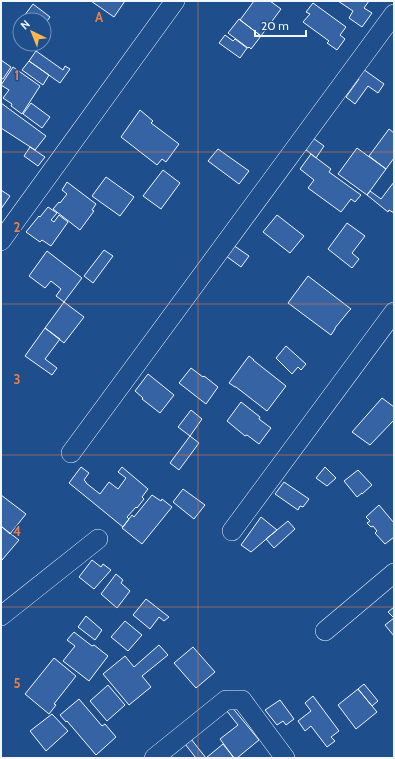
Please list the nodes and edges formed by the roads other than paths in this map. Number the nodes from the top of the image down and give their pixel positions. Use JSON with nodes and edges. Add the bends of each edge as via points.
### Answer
{"nodes":[{"id":1,"x":175,"y":1,"type":"edge"},
{"id":2,"x":394,"y":14,"type":"edge"},
{"id":3,"x":1,"y":241,"type":"edge"},
{"id":4,"x":394,"y":312,"type":"edge"},
{"id":5,"x":71,"y":453,"type":"dead end"},
{"id":6,"x":232,"y":531,"type":"dead end"},
{"id":7,"x":98,"y":539,"type":"dead end"},
{"id":8,"x":394,"y":573,"type":"edge"},
{"id":9,"x":1,"y":616,"type":"edge"},
{"id":10,"x":325,"y":631,"type":"dead end"},
{"id":11,"x":155,"y":758,"type":"edge"},
{"id":12,"x":285,"y":758,"type":"edge"}],
"edges":[{"from":1,"to":3,"type":"street"},
{"from":2,"to":5,"type":"street"},
{"from":4,"to":6,"type":"street"},
{"from":7,"to":9,"type":"street"},
{"from":8,"to":10,"type":"street"},
{"from":11,"to":12,"type":"street","via":[[226,700],[242,700]]}]}
